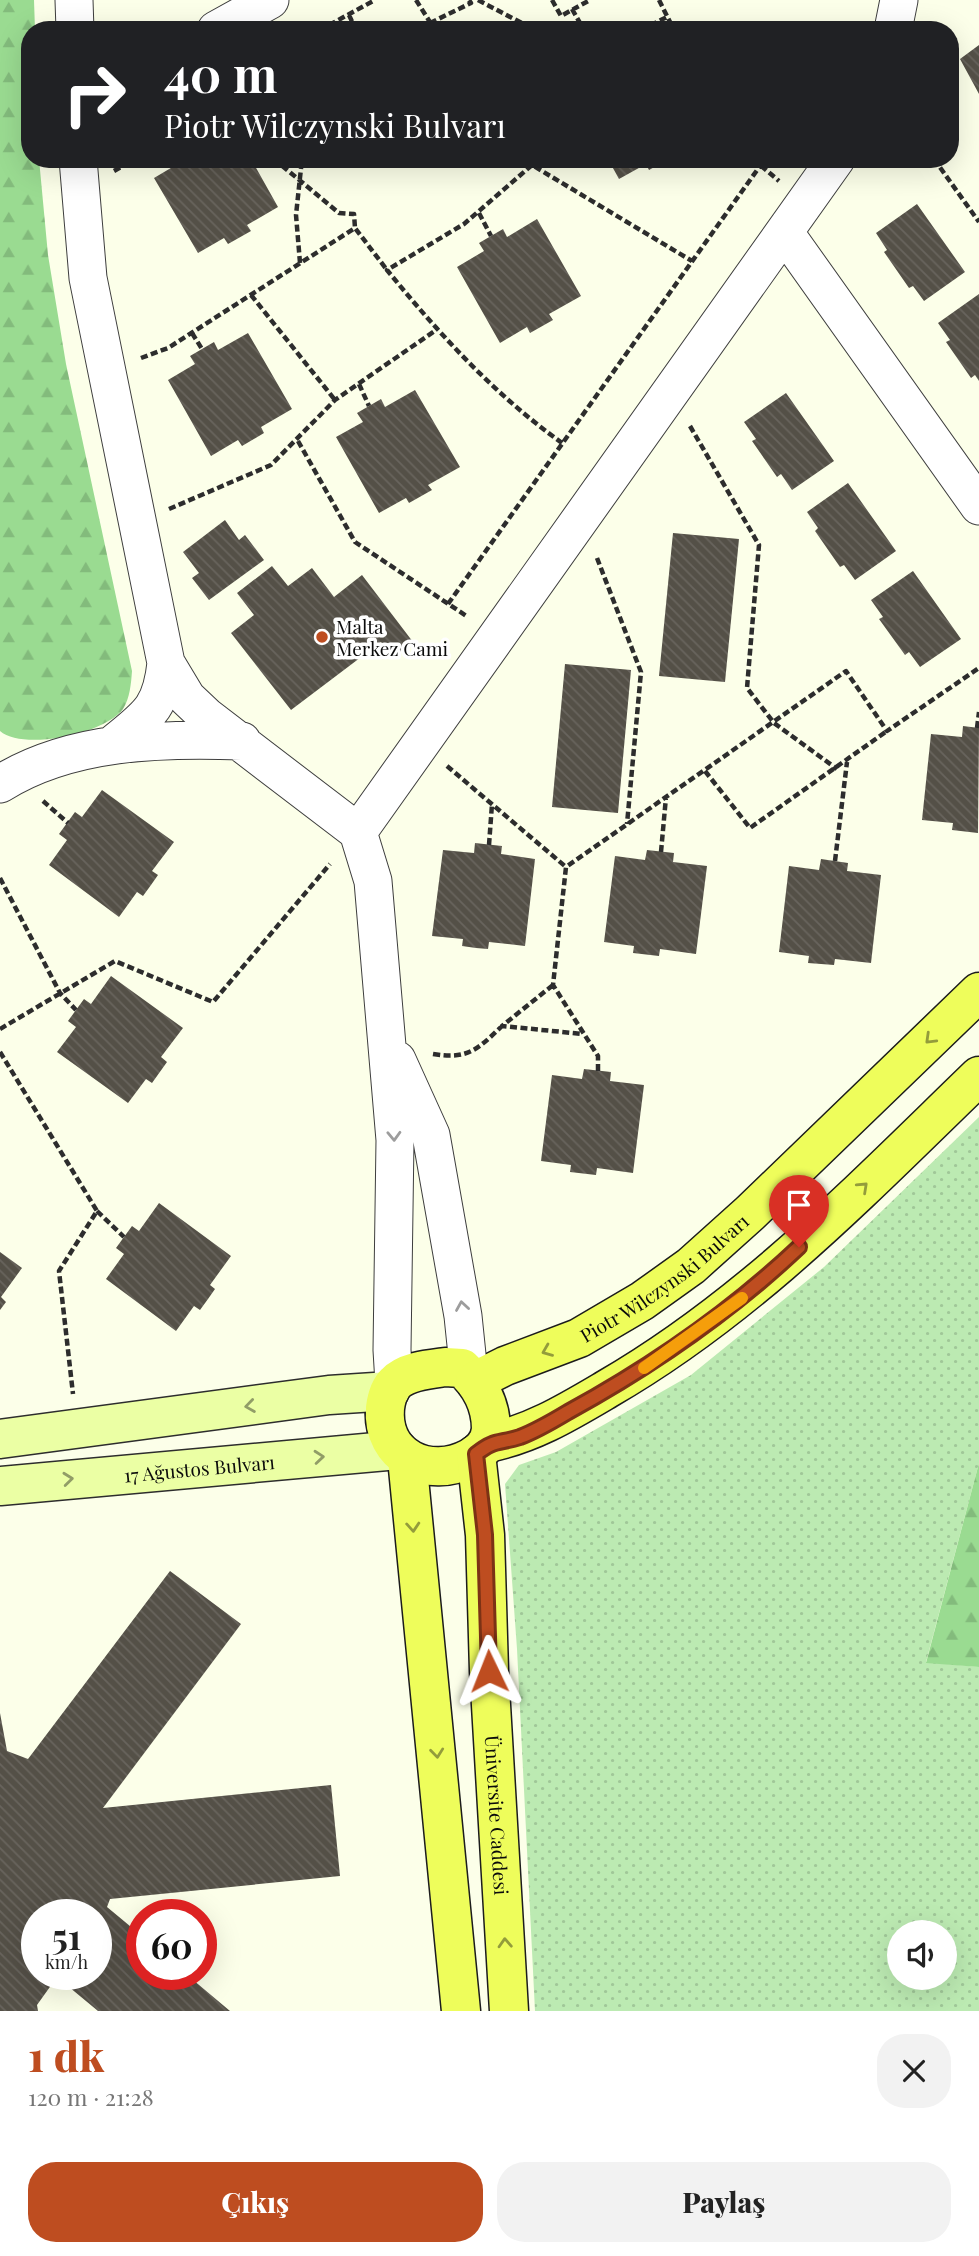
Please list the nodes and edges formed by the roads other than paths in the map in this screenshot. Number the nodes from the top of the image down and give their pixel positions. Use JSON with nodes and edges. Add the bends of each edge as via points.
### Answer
{"nodes":[{"id":1,"x":74,"y":0,"type":"edge"},
{"id":2,"x":270,"y":0,"type":"edge"},
{"id":3,"x":899,"y":0,"type":"edge"},
{"id":4,"x":75,"y":21,"type":"edge"},
{"id":5,"x":232,"y":21,"type":"edge"},
{"id":6,"x":895,"y":21,"type":"edge"},
{"id":7,"x":79,"y":168,"type":"edge"},
{"id":8,"x":830,"y":168,"type":"edge"},
{"id":9,"x":785,"y":233,"type":"junction"},
{"id":10,"x":979,"y":506,"type":"edge"},
{"id":11,"x":166,"y":663,"type":"junction"},
{"id":12,"x":242,"y":741,"type":"junction"},
{"id":13,"x":112,"y":746,"type":"junction"},
{"id":14,"x":4,"y":776,"type":"edge"},
{"id":15,"x":358,"y":832,"type":"junction"},
{"id":16,"x":979,"y":992,"type":"edge"},
{"id":17,"x":389,"y":1044,"type":"junction"},
{"id":18,"x":979,"y":1076,"type":"edge"},
{"id":19,"x":472,"y":1378,"type":"junction"},
{"id":20,"x":392,"y":1387,"type":"junction"},
{"id":21,"x":0,"y":1439,"type":"edge"},
{"id":22,"x":482,"y":1449,"type":"junction"},
{"id":23,"x":402,"y":1454,"type":"junction"},
{"id":24,"x":0,"y":1486,"type":"edge"},
{"id":25,"x":461,"y":2011,"type":"edge"},
{"id":26,"x":509,"y":2011,"type":"edge"}],
"edges":[{"from":1,"to":4,"type":"street"},
{"from":2,"to":5,"type":"street"},
{"from":3,"to":6,"type":"street"},
{"from":7,"to":11,"type":"street","via":[[88,278]]},
{"from":8,"to":9,"type":"street"},
{"from":9,"to":10,"type":"street"},
{"from":9,"to":15,"type":"street"},
{"from":11,"to":12,"type":"street","via":[[187,698]]},
{"from":11,"to":13,"type":"street","via":[[163,691],[153,708]]},
{"from":12,"to":13,"type":"street"},
{"from":12,"to":15,"type":"street"},
{"from":13,"to":14,"type":"street"},
{"from":15,"to":17,"type":"street","via":[[373,881]]},
{"from":16,"to":19,"type":"main road","name":"Piotr Wilczynski Bulvarı","one_way":true,"via":[[691,1266],[579,1338]]},
{"from":19,"to":17,"type":"street","one_way":true,"via":[[431,1135]]},
{"from":17,"to":20,"type":"street","one_way":true,"via":[[395,1140]]},
{"from":22,"to":18,"type":"main road","one_way":true,"via":[[566,1413],[695,1334],[758,1285]]},
{"from":19,"to":20,"type":"main road","via":[[462,1368],[445,1367],[408,1375]]},
{"from":19,"to":22,"type":"main road","via":[[489,1409],[490,1437]]},
{"from":20,"to":21,"type":"main road","one_way":true},
{"from":20,"to":23,"type":"main road","via":[[385,1417],[388,1433]]},
{"from":22,"to":23,"type":"main road","via":[[455,1465],[440,1467],[427,1467]]},
{"from":26,"to":22,"type":"main road","name":"Üniversite Caddesi","one_way":true,"via":[[489,1685]]},
{"from":24,"to":23,"type":"main road","name":"17 Ağustos Bulvarı","one_way":true},
{"from":23,"to":25,"type":"main road","one_way":true}]}
